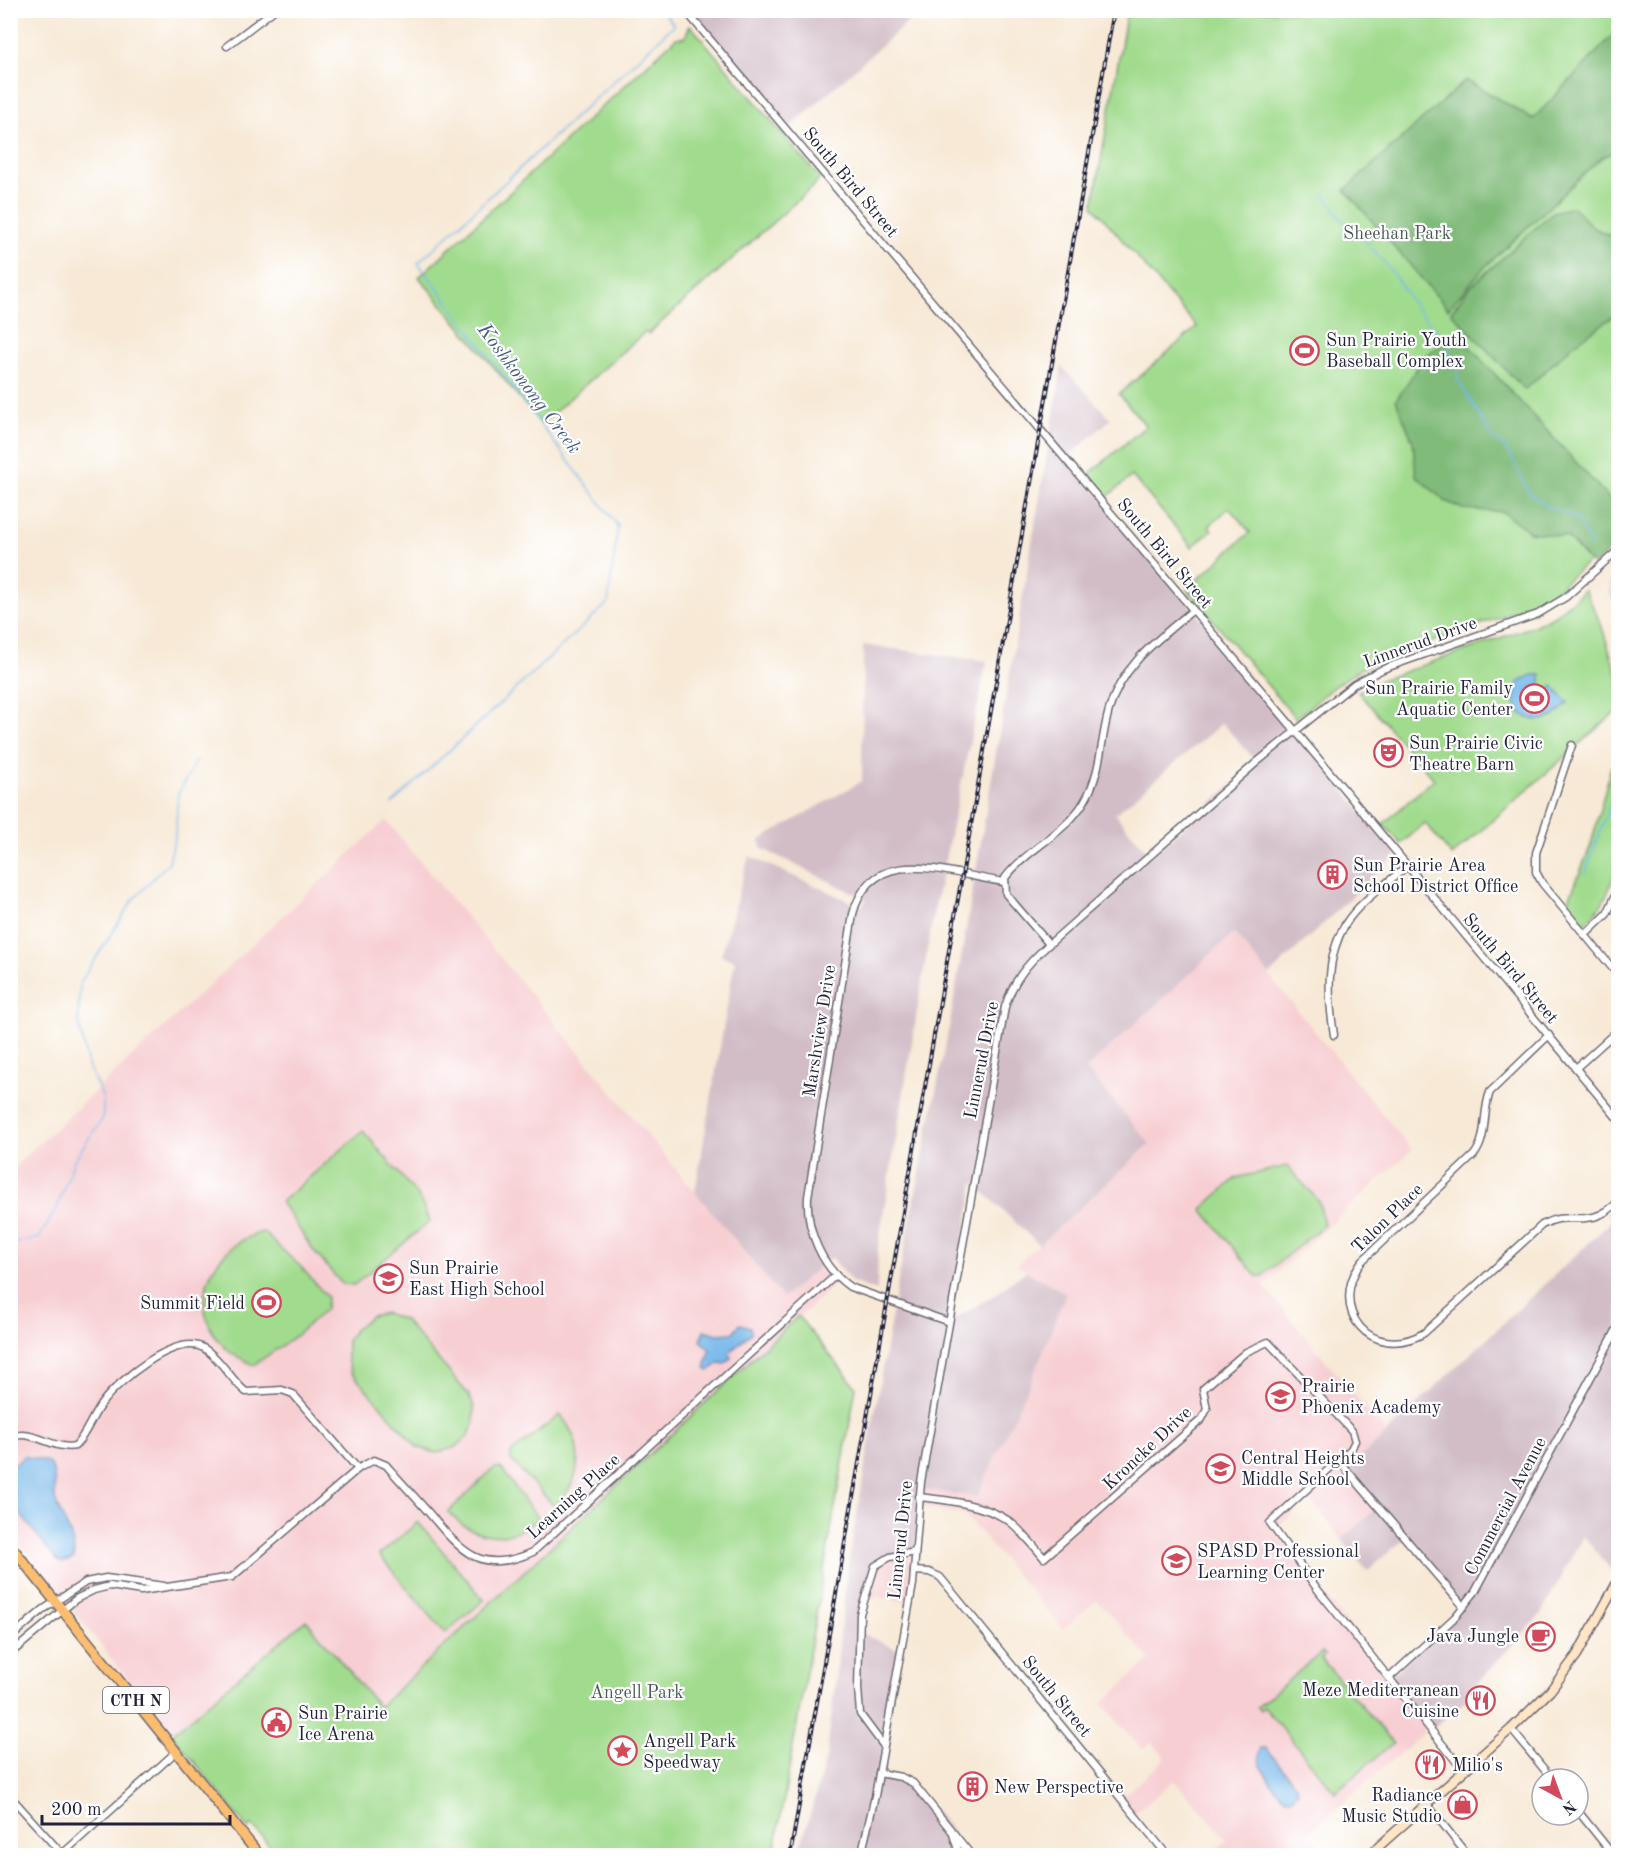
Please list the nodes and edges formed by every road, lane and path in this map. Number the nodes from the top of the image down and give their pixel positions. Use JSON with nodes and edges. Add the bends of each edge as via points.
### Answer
{"nodes":[{"id":1,"x":274,"y":10,"type":"edge"},
{"id":2,"x":685,"y":10,"type":"edge"},
{"id":3,"x":227,"y":46,"type":"dead end"},
{"id":4,"x":1618,"y":550,"type":"edge"},
{"id":5,"x":1193,"y":610,"type":"junction"},
{"id":6,"x":1296,"y":732,"type":"junction"},
{"id":7,"x":1572,"y":745,"type":"dead end"},
{"id":8,"x":1407,"y":866,"type":"junction"},
{"id":9,"x":1004,"y":882,"type":"junction"},
{"id":10,"x":1618,"y":890,"type":"edge"},
{"id":11,"x":1585,"y":935,"type":"junction"},
{"id":12,"x":1049,"y":944,"type":"junction"},
{"id":13,"x":1618,"y":975,"type":"edge"},
{"id":14,"x":1618,"y":1030,"type":"edge"},
{"id":15,"x":1334,"y":1035,"type":"dead end"},
{"id":16,"x":1549,"y":1035,"type":"junction"},
{"id":17,"x":1576,"y":1068,"type":"junction"},
{"id":18,"x":1618,"y":1119,"type":"edge"},
{"id":19,"x":1618,"y":1202,"type":"edge"},
{"id":20,"x":836,"y":1275,"type":"junction"},
{"id":21,"x":949,"y":1322,"type":"junction"},
{"id":22,"x":1618,"y":1327,"type":"edge"},
{"id":23,"x":10,"y":1438,"type":"edge"},
{"id":24,"x":1339,"y":1461,"type":"junction"},
{"id":25,"x":358,"y":1469,"type":"junction"},
{"id":26,"x":919,"y":1497,"type":"junction"},
{"id":27,"x":10,"y":1545,"type":"edge"},
{"id":28,"x":915,"y":1552,"type":"junction"},
{"id":29,"x":914,"y":1571,"type":"junction"},
{"id":30,"x":1618,"y":1581,"type":"edge"},
{"id":31,"x":165,"y":1586,"type":"junction"},
{"id":32,"x":1615,"y":1596,"type":"edge"},
{"id":33,"x":57,"y":1600,"type":"junction"},
{"id":34,"x":1464,"y":1607,"type":"junction"},
{"id":35,"x":64,"y":1609,"type":"junction"},
{"id":36,"x":10,"y":1638,"type":"edge"},
{"id":37,"x":10,"y":1654,"type":"edge"},
{"id":38,"x":1389,"y":1677,"type":"junction"},
{"id":39,"x":1511,"y":1729,"type":"junction"},
{"id":40,"x":883,"y":1745,"type":"junction"},
{"id":41,"x":177,"y":1751,"type":"junction"},
{"id":42,"x":1541,"y":1767,"type":"edge"},
{"id":43,"x":1464,"y":1771,"type":"junction"},
{"id":44,"x":879,"y":1773,"type":"junction"},
{"id":45,"x":10,"y":1796,"type":"edge"},
{"id":46,"x":1427,"y":1804,"type":"junction"},
{"id":47,"x":1590,"y":1826,"type":"edge"},
{"id":48,"x":952,"y":1830,"type":"junction"},
{"id":49,"x":62,"y":1855,"type":"edge"},
{"id":50,"x":260,"y":1856,"type":"edge"},
{"id":51,"x":861,"y":1856,"type":"edge"},
{"id":52,"x":960,"y":1856,"type":"edge"},
{"id":53,"x":972,"y":1856,"type":"edge"},
{"id":54,"x":1168,"y":1856,"type":"edge"},
{"id":55,"x":1368,"y":1856,"type":"edge"},
{"id":56,"x":1468,"y":1856,"type":"edge"},
{"id":57,"x":1614,"y":1856,"type":"edge"}],
"edges":[{"from":1,"to":3,"type":"street"},
{"from":2,"to":5,"type":"street","name":"South Bird Street"},
{"from":4,"to":6,"type":"street","name":"Linnerud Drive","via":[[1547,610],[1368,676]]},
{"from":5,"to":6,"type":"street","name":"South Bird Street"},
{"from":5,"to":9,"type":"street","via":[[1141,654],[1120,681],[1108,712],[1097,773],[1081,807],[1012,869]]},
{"from":6,"to":8,"type":"street","name":"South Bird Street"},
{"from":6,"to":12,"type":"street","name":"Linnerud Drive"},
{"from":7,"to":11,"type":"street","via":[[1535,864],[1542,883]]},
{"from":8,"to":15,"type":"street","via":[[1353,915],[1338,941],[1328,987]]},
{"from":8,"to":16,"type":"street","name":"South Bird Street"},
{"from":9,"to":12,"type":"street","via":[[1006,894]]},
{"from":9,"to":20,"type":"street","name":"Marshview Drive","via":[[902,867],[877,877],[858,898],[808,1205],[808,1220],[816,1242]]},
{"from":10,"to":11,"type":"street","via":[[1607,914]]},
{"from":11,"to":13,"type":"street"},
{"from":12,"to":21,"type":"street","name":"Linnerud Drive","via":[[1019,975],[1005,1007]]},
{"from":14,"to":17,"type":"street"},
{"from":16,"to":17,"type":"street","name":"South Bird Street"},
{"from":16,"to":19,"type":"street","name":"Talon Place","via":[[1490,1092],[1480,1148],[1362,1261],[1353,1274],[1348,1299],[1352,1314],[1359,1326],[1377,1339],[1413,1339],[1542,1225],[1600,1216]]},
{"from":17,"to":18,"type":"street","name":"South Bird Street"},
{"from":20,"to":21,"type":"street","name":"Marshview Drive","via":[[850,1287]]},
{"from":20,"to":25,"type":"street","name":"Learning Place","via":[[534,1552],[521,1558],[483,1560],[457,1547],[386,1465],[374,1460]]},
{"from":21,"to":26,"type":"street","name":"Linnerud Drive"},
{"from":22,"to":34,"type":"street","name":"Commercial Avenue","via":[[1482,1581]]},
{"from":23,"to":25,"type":"street","via":[[20,1434],[75,1446],[103,1402],[134,1371],[170,1351],[195,1345],[214,1356],[246,1391],[282,1390],[293,1394]]},
{"from":24,"to":26,"type":"street","name":"Kroncke Drive","via":[[1355,1441],[1352,1431],[1266,1342],[1245,1352],[1203,1389],[1207,1409],[1202,1419],[1044,1558],[1000,1516],[980,1508]]},
{"from":24,"to":34,"type":"street"},
{"from":24,"to":38,"type":"street","name":"Kroncke Drive","via":[[1270,1523]]},
{"from":25,"to":31,"type":"street","via":[[237,1574],[209,1582]]},
{"from":26,"to":28,"type":"street","name":"Linnerud Drive"},
{"from":27,"to":33,"type":"main road","number":"CTH N"},
{"from":28,"to":29,"type":"street","name":"Linnerud Drive"},
{"from":28,"to":40,"type":"street","via":[[890,1557],[875,1566],[860,1614],[860,1714]]},
{"from":29,"to":40,"type":"street","name":"Linnerud Drive"},
{"from":29,"to":54,"type":"street","name":"South Street","via":[[940,1577]]},
{"from":30,"to":32,"type":"main road"},
{"from":31,"to":33,"type":"street","via":[[106,1578],[86,1582]]},
{"from":31,"to":35,"type":"street","via":[[141,1591],[110,1586],[82,1595]]},
{"from":32,"to":39,"type":"main road","via":[[1564,1674]]},
{"from":33,"to":35,"type":"main road","number":"CTH N"},
{"from":33,"to":36,"type":"street"},
{"from":34,"to":38,"type":"street","name":"Commercial Avenue"},
{"from":35,"to":37,"type":"street"},
{"from":35,"to":41,"type":"main road","number":"CTH N"},
{"from":38,"to":43,"type":"street","name":"Kroncke Drive"},
{"from":39,"to":42,"type":"street"},
{"from":39,"to":43,"type":"main road"},
{"from":40,"to":44,"type":"street","name":"Linnerud Drive"},
{"from":41,"to":49,"type":"street"},
{"from":41,"to":50,"type":"main road","number":"CTH N"},
{"from":43,"to":46,"type":"main road"},
{"from":44,"to":48,"type":"street","via":[[914,1783]]},
{"from":44,"to":51,"type":"street","name":"Linnerud Drive"},
{"from":45,"to":49,"type":"street"},
{"from":46,"to":55,"type":"main road"},
{"from":46,"to":56,"type":"street"},
{"from":47,"to":57,"type":"street"},
{"from":48,"to":52,"type":"street"},
{"from":48,"to":53,"type":"street"}]}
